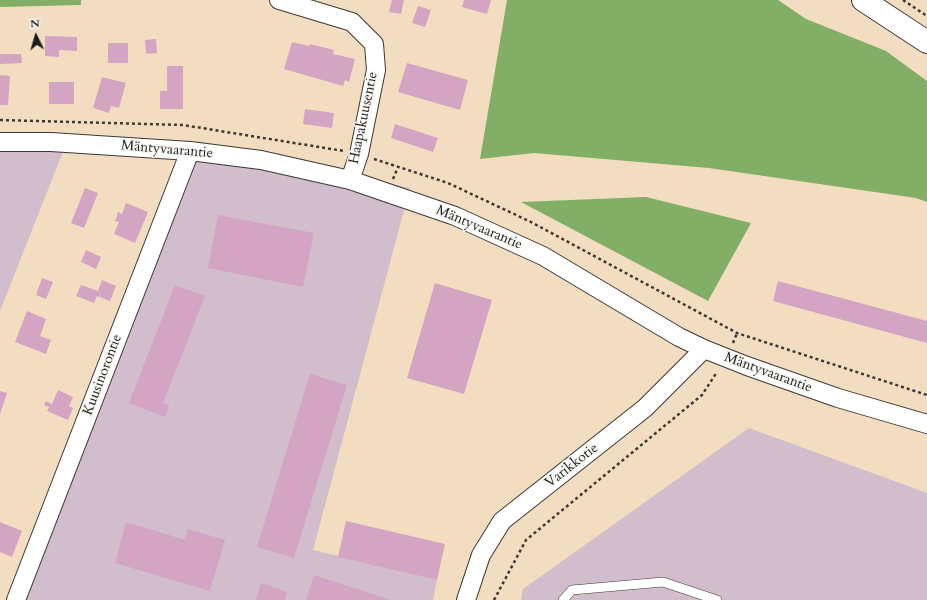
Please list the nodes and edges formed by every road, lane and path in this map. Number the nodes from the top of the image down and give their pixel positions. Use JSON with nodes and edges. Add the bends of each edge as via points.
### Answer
{"nodes":[{"id":1,"x":279,"y":0,"type":"edge"},
{"id":2,"x":863,"y":0,"type":"edge"},
{"id":3,"x":903,"y":0,"type":"edge"},
{"id":4,"x":927,"y":16,"type":"edge"},
{"id":5,"x":927,"y":42,"type":"edge"},
{"id":6,"x":0,"y":142,"type":"edge"},
{"id":7,"x":190,"y":151,"type":"junction"},
{"id":8,"x":350,"y":180,"type":"junction"},
{"id":9,"x":737,"y":333,"type":"dead end"},
{"id":10,"x":704,"y":349,"type":"junction"},
{"id":11,"x":726,"y":358,"type":"junction"},
{"id":12,"x":927,"y":424,"type":"edge"},
{"id":13,"x":16,"y":600,"type":"edge"},
{"id":14,"x":466,"y":600,"type":"edge"},
{"id":15,"x":494,"y":600,"type":"edge"},
{"id":16,"x":563,"y":600,"type":"edge"},
{"id":17,"x":717,"y":600,"type":"edge"}],
"edges":[{"from":1,"to":8,"type":"street","name":"Haapakuusentie","via":[[352,22],[374,44],[376,70],[359,154]]},
{"from":2,"to":5,"type":"street"},
{"from":3,"to":4,"type":"path"},
{"from":6,"to":7,"type":"street","name":"Mäntyvaarantie","via":[[51,142]]},
{"from":7,"to":8,"type":"street","name":"Mäntyvaarantie","via":[[262,160]]},
{"from":7,"to":13,"type":"street","name":"Kuusinorontie"},
{"from":8,"to":10,"type":"street","name":"Mäntyvaarantie","via":[[455,216],[543,256],[679,337]]},
{"from":9,"to":11,"type":"path"},
{"from":10,"to":11,"type":"street","name":"Mäntyvaarantie"},
{"from":10,"to":14,"type":"street","name":"Varikkotie","via":[[645,408],[502,521],[481,555]]},
{"from":11,"to":12,"type":"street","name":"Mäntyvaarantie","via":[[838,398]]},
{"from":11,"to":15,"type":"path","via":[[702,395],[526,540]]},
{"from":16,"to":17,"type":"lane","via":[[572,590],[663,582]]}]}
